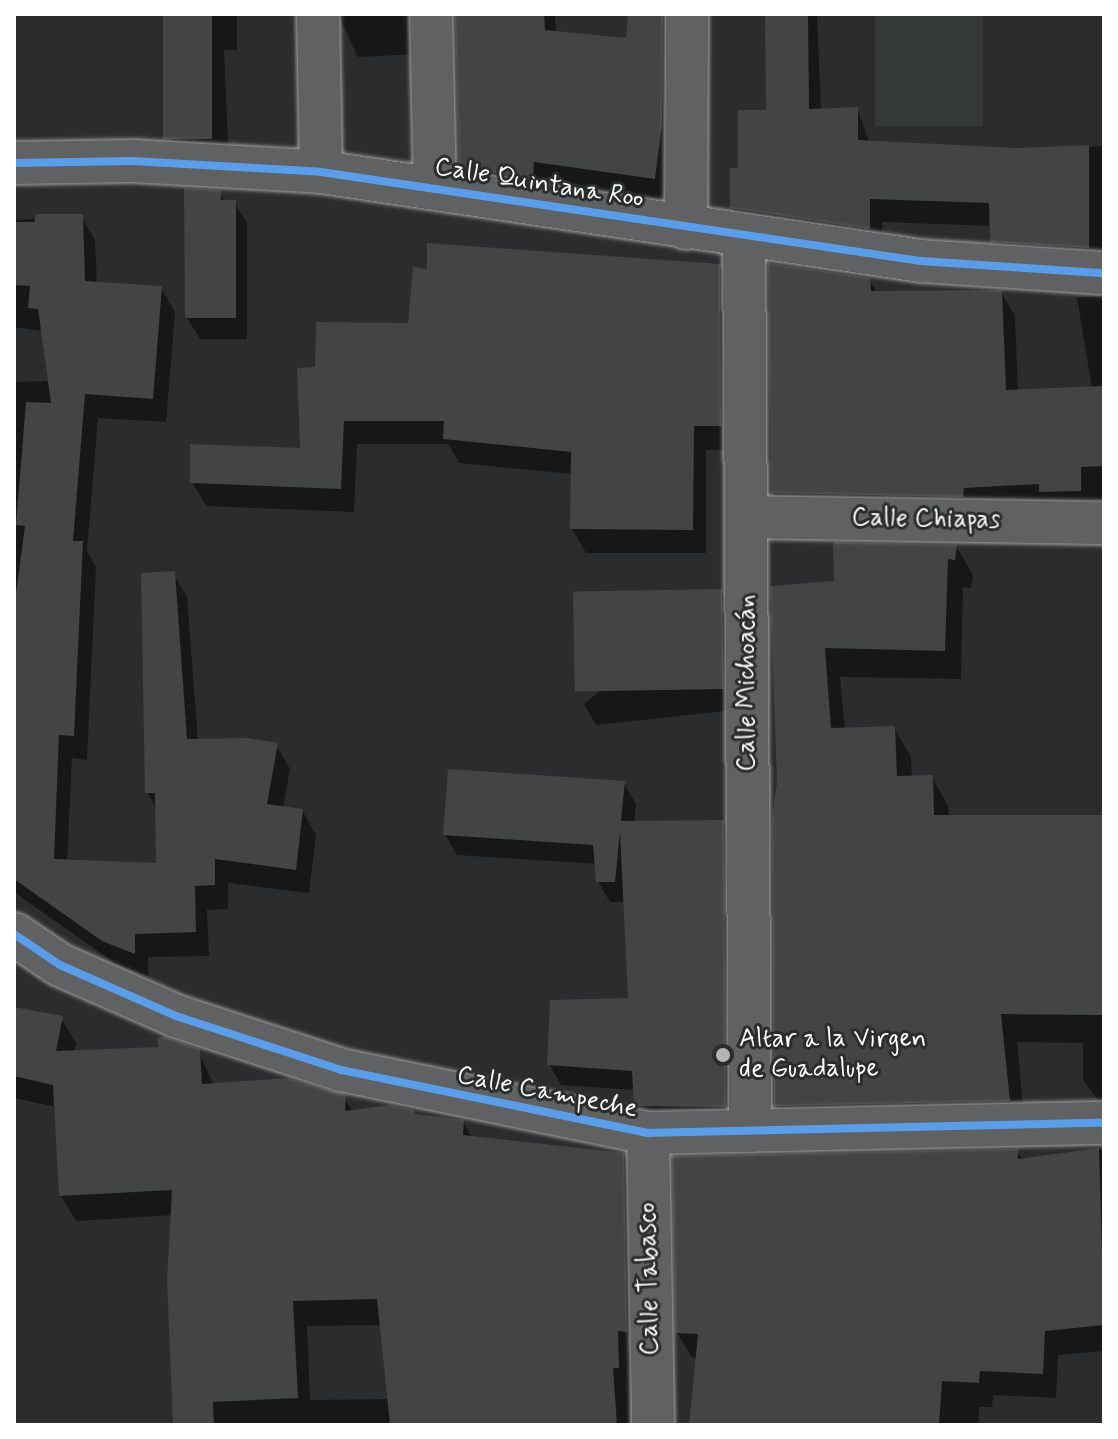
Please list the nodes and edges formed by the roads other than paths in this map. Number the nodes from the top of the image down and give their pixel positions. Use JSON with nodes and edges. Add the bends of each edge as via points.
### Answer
{"nodes":[{"id":1,"x":318,"y":14,"type":"edge"},
{"id":2,"x":431,"y":14,"type":"edge"},
{"id":3,"x":687,"y":14,"type":"edge"},
{"id":4,"x":14,"y":163,"type":"edge"},
{"id":5,"x":321,"y":172,"type":"junction"},
{"id":6,"x":435,"y":187,"type":"junction"},
{"id":7,"x":686,"y":228,"type":"junction"},
{"id":8,"x":744,"y":235,"type":"junction"},
{"id":9,"x":1104,"y":273,"type":"edge"},
{"id":10,"x":748,"y":517,"type":"junction"},
{"id":11,"x":1104,"y":523,"type":"edge"},
{"id":12,"x":14,"y":934,"type":"edge"},
{"id":13,"x":1104,"y":1123,"type":"edge"},
{"id":14,"x":750,"y":1131,"type":"junction"},
{"id":15,"x":648,"y":1133,"type":"junction"},
{"id":16,"x":653,"y":1425,"type":"edge"}],
"edges":[{"from":1,"to":5,"type":"street"},
{"from":2,"to":6,"type":"street"},
{"from":3,"to":7,"type":"street"},
{"from":4,"to":5,"type":"street","name":"Calle Quintana Roo","via":[[133,161]]},
{"from":5,"to":6,"type":"street","name":"Calle Quintana Roo"},
{"from":6,"to":7,"type":"street","name":"Calle Quintana Roo"},
{"from":7,"to":8,"type":"street","name":"Calle Quintana Roo"},
{"from":8,"to":9,"type":"street","name":"Calle Quintana Roo","via":[[921,261]]},
{"from":8,"to":10,"type":"street","name":"Calle Michoacán"},
{"from":10,"to":11,"type":"street","name":"Calle Chiapas"},
{"from":10,"to":14,"type":"street","name":"Calle Michoacán"},
{"from":12,"to":15,"type":"street","name":"Calle Campeche","via":[[60,965],[176,1016],[341,1070]]},
{"from":13,"to":14,"type":"street","name":"Calle Campeche"},
{"from":14,"to":15,"type":"street","name":"Calle Campeche"},
{"from":15,"to":16,"type":"street","name":"Calle Tabasco"}]}
